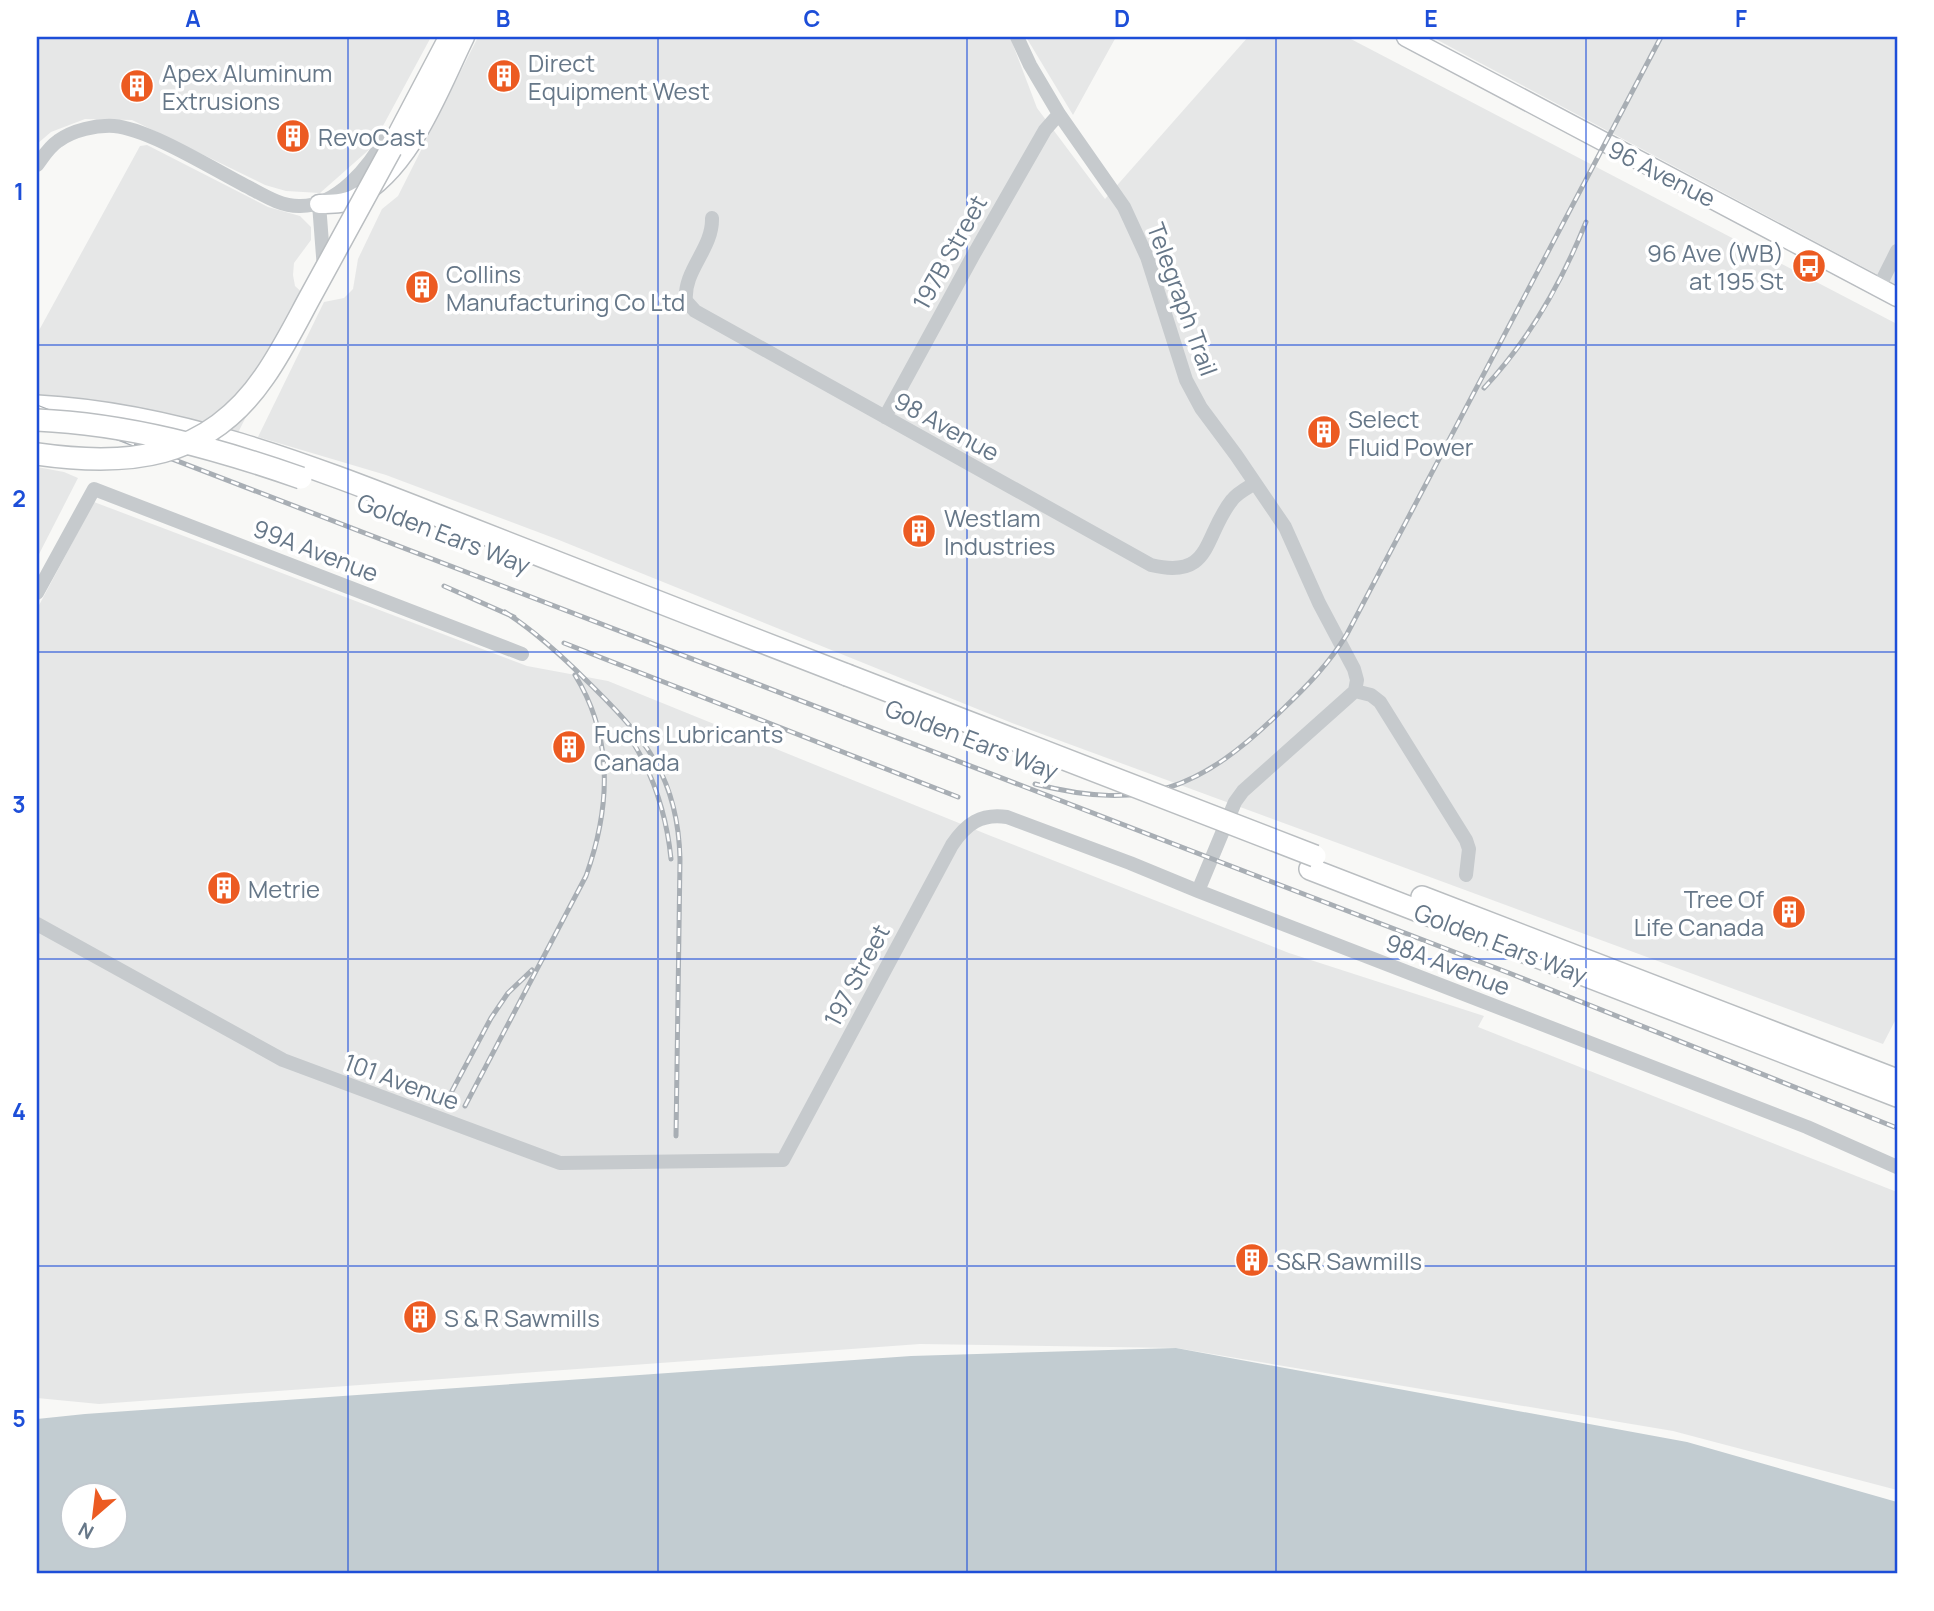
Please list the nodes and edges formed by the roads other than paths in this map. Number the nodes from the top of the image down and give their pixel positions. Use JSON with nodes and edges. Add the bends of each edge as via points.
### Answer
{"nodes":[{"id":1,"x":440,"y":37,"type":"edge"},
{"id":2,"x":450,"y":37,"type":"edge"},
{"id":3,"x":465,"y":37,"type":"edge"},
{"id":4,"x":1017,"y":37,"type":"edge"},
{"id":5,"x":1393,"y":37,"type":"edge"},
{"id":6,"x":1406,"y":37,"type":"edge"},
{"id":7,"x":1428,"y":50,"type":"junction"},
{"id":8,"x":1059,"y":114,"type":"junction"},
{"id":9,"x":37,"y":165,"type":"edge"},
{"id":10,"x":319,"y":205,"type":"junction"},
{"id":11,"x":712,"y":218,"type":"dead end"},
{"id":12,"x":1897,"y":251,"type":"edge"},
{"id":13,"x":324,"y":275,"type":"dead end"},
{"id":14,"x":1879,"y":287,"type":"junction"},
{"id":15,"x":1897,"y":297,"type":"edge"},
{"id":16,"x":37,"y":406,"type":"edge"},
{"id":17,"x":885,"y":417,"type":"junction"},
{"id":18,"x":37,"y":420,"type":"edge"},
{"id":19,"x":37,"y":454,"type":"edge"},
{"id":20,"x":303,"y":472,"type":"junction"},
{"id":21,"x":1255,"y":484,"type":"junction"},
{"id":22,"x":37,"y":593,"type":"edge"},
{"id":23,"x":522,"y":654,"type":"dead end"},
{"id":24,"x":1355,"y":691,"type":"junction"},
{"id":25,"x":979,"y":819,"type":"joint"},
{"id":26,"x":1312,"y":862,"type":"junction"},
{"id":27,"x":1466,"y":875,"type":"dead end"},
{"id":28,"x":1198,"y":891,"type":"junction"},
{"id":29,"x":37,"y":924,"type":"edge"},
{"id":30,"x":1897,"y":1080,"type":"edge"},
{"id":31,"x":1897,"y":1096,"type":"edge"},
{"id":32,"x":783,"y":1160,"type":"joint"},
{"id":33,"x":1897,"y":1167,"type":"edge"}],
"edges":[{"from":1,"to":10,"type":"street","via":[[378,151],[356,177]]},
{"from":2,"to":19,"type":"highway","bridge":true,"via":[[256,389],[228,417],[195,439],[146,457],[93,461]]},
{"from":3,"to":10,"type":"main road","via":[[414,139],[397,163],[354,199]]},
{"from":4,"to":8,"type":"street","name":"Telegraph Trail"},
{"from":5,"to":7,"type":"main road","name":"96 Avenue"},
{"from":6,"to":7,"type":"main road","name":"96 Avenue"},
{"from":7,"to":14,"type":"main road","name":"96 Avenue"},
{"from":8,"to":17,"type":"street","name":"197B Street","via":[[974,254]]},
{"from":8,"to":21,"type":"street","name":"Telegraph Trail","via":[[1129,216],[1147,257],[1186,380]]},
{"from":9,"to":10,"type":"street","via":[[58,141],[75,132],[114,126],[156,140],[277,202]]},
{"from":10,"to":13,"type":"street"},
{"from":11,"to":17,"type":"street","name":"98 Avenue","via":[[713,233],[686,283],[686,301],[695,311]]},
{"from":12,"to":14,"type":"street"},
{"from":14,"to":15,"type":"main road","name":"96 Avenue"},
{"from":16,"to":20,"type":"highway","name":"Golden Ears Way","via":[[159,422],[226,439]]},
{"from":17,"to":21,"type":"street","name":"98 Avenue","via":[[1151,565],[1166,568],[1194,564],[1232,499]]},
{"from":18,"to":20,"type":"highway","name":"Golden Ears Way","bridge":true,"via":[[152,435]]},
{"from":20,"to":26,"type":"highway","name":"Golden Ears Way","bridge":true},
{"from":21,"to":24,"type":"street","name":"Telegraph Trail","via":[[1285,527],[1354,668]]},
{"from":22,"to":23,"type":"street","name":"99A Avenue","via":[[94,488]]},
{"from":24,"to":27,"type":"street","via":[[1380,702],[1466,840]]},
{"from":24,"to":28,"type":"street","via":[[1234,802]]},
{"from":25,"to":28,"type":"street","name":"98A Avenue","via":[[1007,817]]},
{"from":25,"to":32,"type":"street","name":"197 Street","via":[[952,845]]},
{"from":26,"to":30,"type":"highway","name":"Golden Ears Way"},
{"from":26,"to":31,"type":"highway","name":"Golden Ears Way"},
{"from":28,"to":33,"type":"street","name":"98A Avenue","via":[[1807,1127]]},
{"from":29,"to":32,"type":"street","name":"101 Avenue","via":[[283,1060],[560,1163]]}]}
